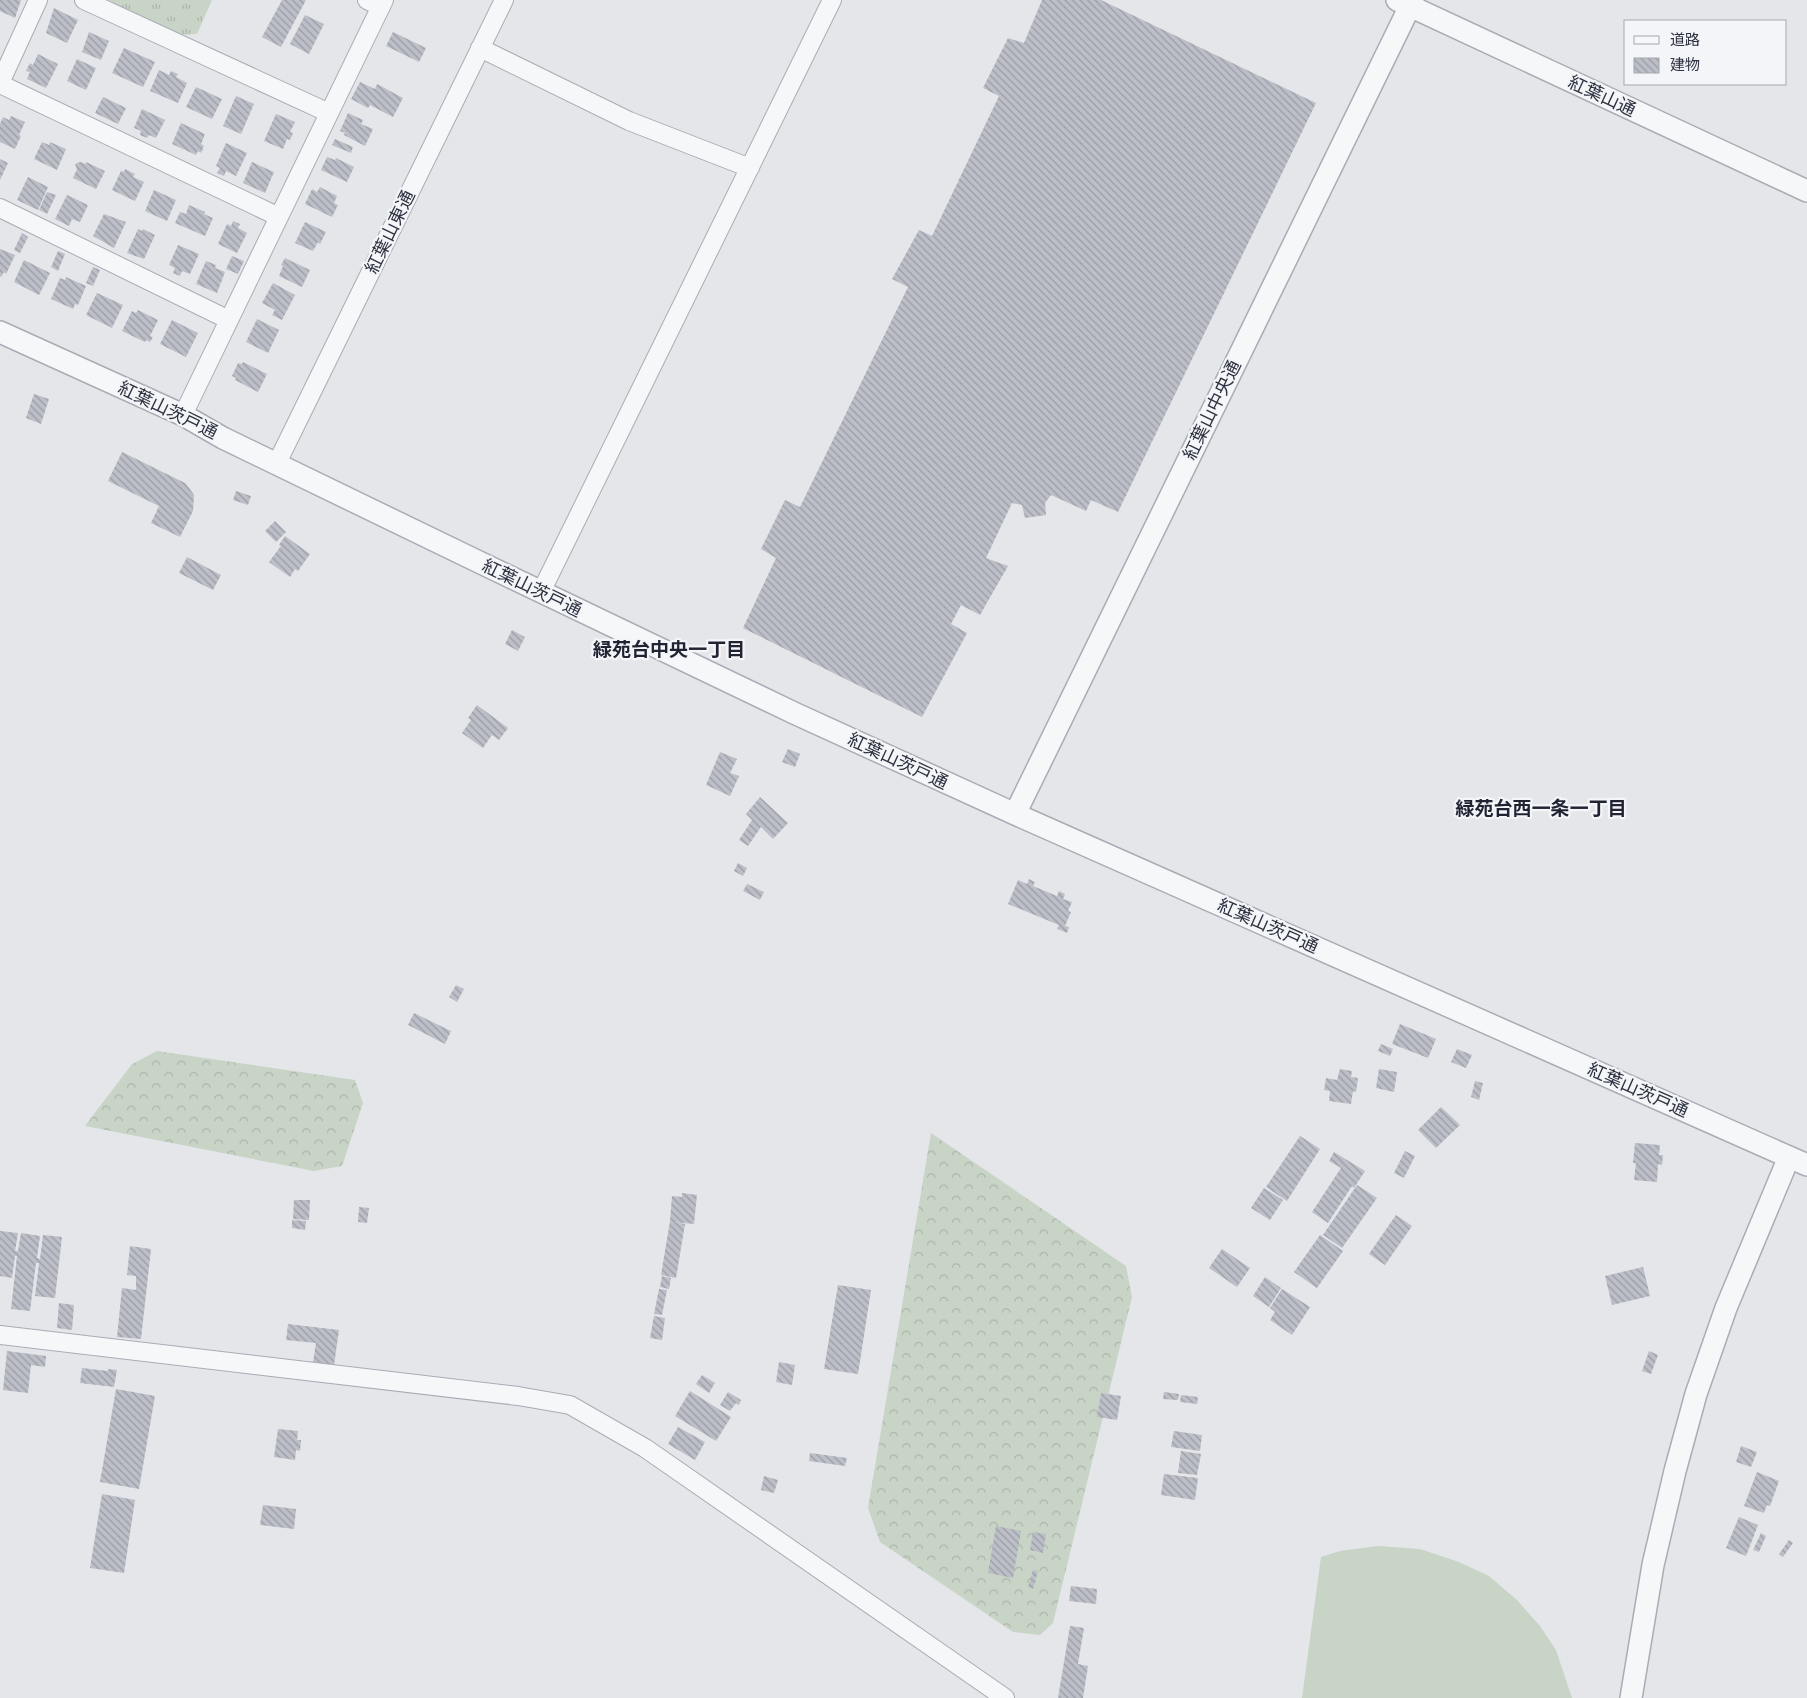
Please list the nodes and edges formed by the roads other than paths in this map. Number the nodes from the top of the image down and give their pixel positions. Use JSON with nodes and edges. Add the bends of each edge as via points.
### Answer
{"nodes":[{"id":1,"x":38,"y":0,"type":"edge"},
{"id":2,"x":84,"y":0,"type":"edge"},
{"id":3,"x":504,"y":0,"type":"edge"},
{"id":4,"x":832,"y":0,"type":"edge"},
{"id":5,"x":377,"y":2,"type":"edge"},
{"id":6,"x":1406,"y":2,"type":"edge"},
{"id":7,"x":480,"y":48,"type":"junction"},
{"id":8,"x":0,"y":84,"type":"edge"},
{"id":9,"x":329,"y":114,"type":"junction"},
{"id":10,"x":750,"y":168,"type":"junction"},
{"id":11,"x":1807,"y":191,"type":"edge"},
{"id":12,"x":0,"y":208,"type":"edge"},
{"id":13,"x":279,"y":217,"type":"junction"},
{"id":14,"x":229,"y":320,"type":"junction"},
{"id":15,"x":0,"y":332,"type":"edge"},
{"id":16,"x":183,"y":415,"type":"junction"},
{"id":17,"x":277,"y":463,"type":"junction"},
{"id":18,"x":542,"y":592,"type":"junction"},
{"id":19,"x":1015,"y":814,"type":"junction"},
{"id":20,"x":1798,"y":1161,"type":"edge"},
{"id":21,"x":0,"y":1336,"type":"edge"},
{"id":22,"x":1005,"y":1698,"type":"edge"},
{"id":23,"x":1631,"y":1698,"type":"edge"}],
"edges":[{"from":1,"to":8,"type":"street"},
{"from":2,"to":9,"type":"street"},
{"from":3,"to":7,"type":"street","name":"紅葉山東通"},
{"from":4,"to":10,"type":"street"},
{"from":5,"to":9,"type":"street"},
{"from":6,"to":11,"type":"street","name":"紅葉山通"},
{"from":6,"to":19,"type":"street","name":"紅葉山中央通"},
{"from":7,"to":10,"type":"street","via":[[629,121]]},
{"from":7,"to":17,"type":"street","name":"紅葉山東通"},
{"from":8,"to":13,"type":"street"},
{"from":9,"to":13,"type":"street"},
{"from":10,"to":18,"type":"street"},
{"from":12,"to":14,"type":"street"},
{"from":13,"to":14,"type":"street"},
{"from":14,"to":16,"type":"street"},
{"from":15,"to":16,"type":"street","name":"紅葉山茨戸通"},
{"from":16,"to":17,"type":"street","name":"紅葉山茨戸通"},
{"from":17,"to":18,"type":"street","name":"紅葉山茨戸通"},
{"from":18,"to":19,"type":"street","name":"紅葉山茨戸通"},
{"from":19,"to":20,"type":"street","name":"紅葉山茨戸通"},
{"from":20,"to":23,"type":"street","via":[[1726,1308],[1696,1394],[1653,1565]]},
{"from":21,"to":22,"type":"street","via":[[518,1396],[570,1405],[645,1448]]}]}
